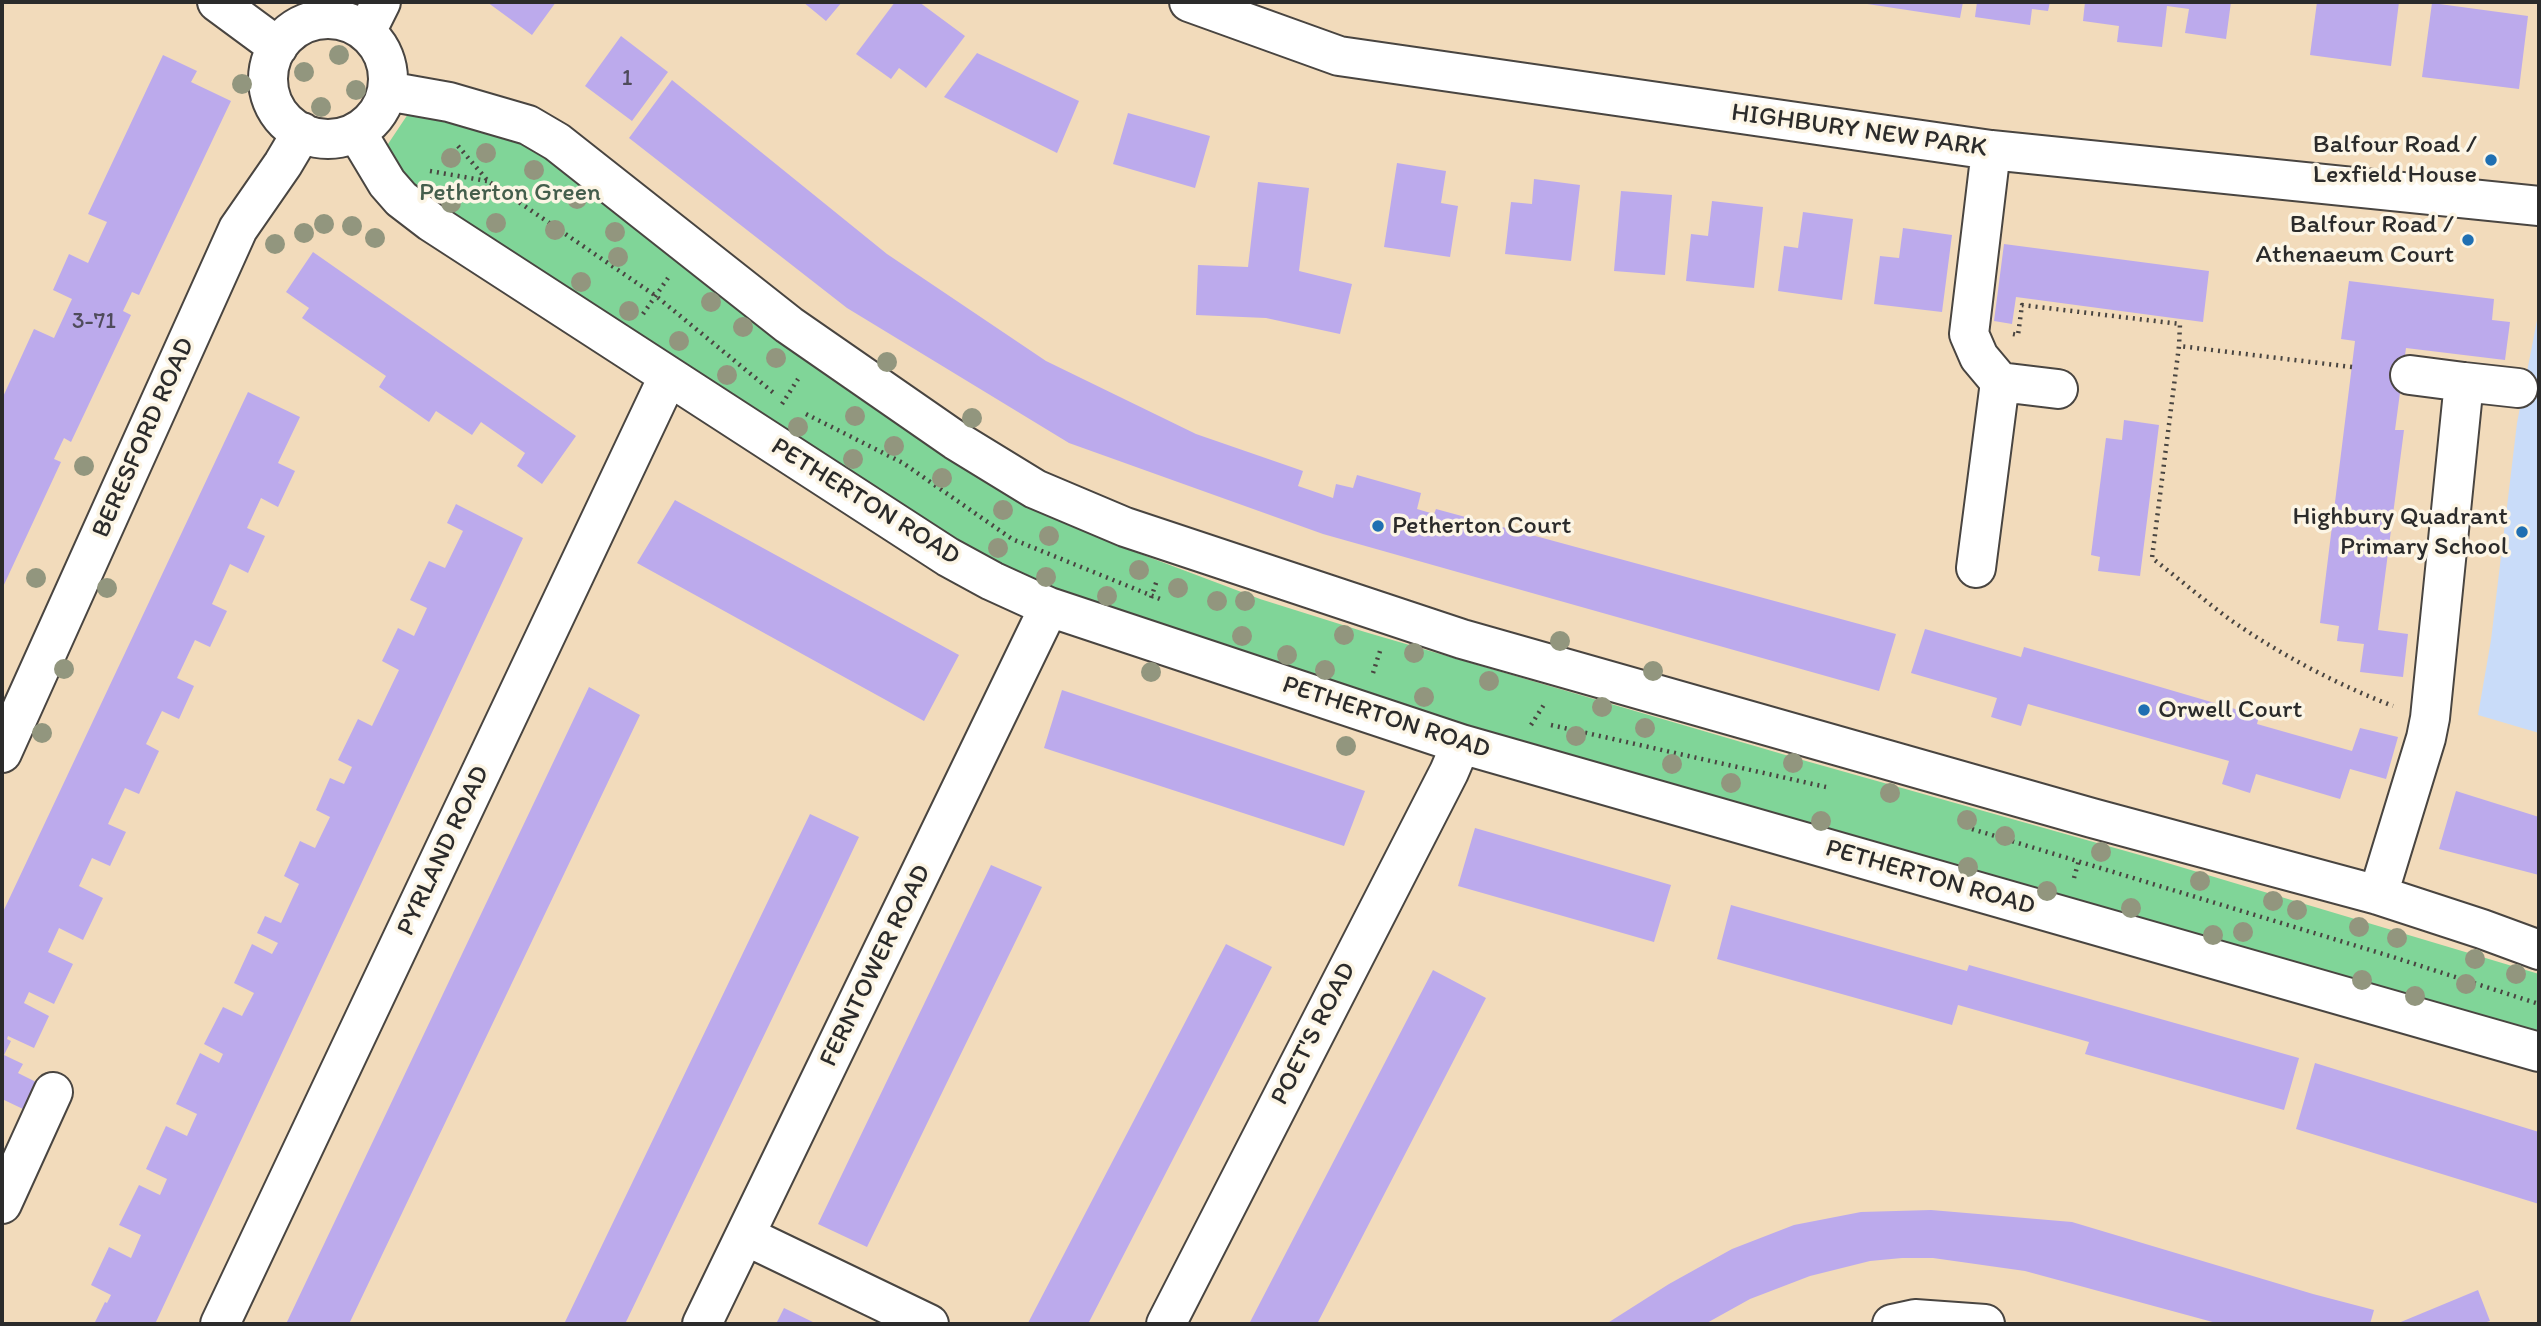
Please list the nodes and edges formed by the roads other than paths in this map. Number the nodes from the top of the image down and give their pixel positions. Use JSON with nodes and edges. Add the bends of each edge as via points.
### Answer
{"nodes":[{"id":1,"x":217,"y":2,"type":"edge"},
{"id":2,"x":1189,"y":2,"type":"edge"},
{"id":3,"x":374,"y":17,"type":"edge"},
{"id":4,"x":278,"y":47,"type":"junction"},
{"id":5,"x":387,"y":90,"type":"junction"},
{"id":6,"x":302,"y":132,"type":"junction"},
{"id":7,"x":357,"y":133,"type":"junction"},
{"id":8,"x":1990,"y":150,"type":"junction"},
{"id":9,"x":2539,"y":206,"type":"edge"},
{"id":10,"x":2410,"y":375,"type":"dead end"},
{"id":11,"x":668,"y":377,"type":"junction"},
{"id":12,"x":2000,"y":382,"type":"junction"},
{"id":13,"x":2465,"y":382,"type":"junction"},
{"id":14,"x":2518,"y":388,"type":"dead end"},
{"id":15,"x":2058,"y":389,"type":"dead end"},
{"id":16,"x":1976,"y":568,"type":"dead end"},
{"id":17,"x":1049,"y":607,"type":"junction"},
{"id":18,"x":1461,"y":744,"type":"junction"},
{"id":19,"x":2,"y":753,"type":"edge"},
{"id":20,"x":2378,"y":895,"type":"junction"},
{"id":21,"x":2539,"y":950,"type":"edge"},
{"id":22,"x":2539,"y":1052,"type":"edge"},
{"id":23,"x":53,"y":1092,"type":"dead end"},
{"id":24,"x":2,"y":1204,"type":"edge"},
{"id":25,"x":746,"y":1236,"type":"junction"},
{"id":26,"x":220,"y":1324,"type":"edge"},
{"id":27,"x":702,"y":1324,"type":"edge"},
{"id":28,"x":929,"y":1324,"type":"edge"},
{"id":29,"x":1166,"y":1324,"type":"edge"},
{"id":30,"x":1892,"y":1324,"type":"edge"},
{"id":31,"x":1985,"y":1324,"type":"edge"}],
"edges":[{"from":1,"to":4,"type":"street"},
{"from":2,"to":8,"type":"street","name":"HIGHBURY NEW PARK","via":[[1339,56]]},
{"from":3,"to":4,"type":"street","via":[[317,20],[298,28]]},
{"from":3,"to":5,"type":"street","via":[[388,70]]},
{"from":4,"to":6,"type":"street","via":[[270,61],[271,97],[281,116]]},
{"from":5,"to":7,"type":"street","via":[[380,110]]},
{"from":5,"to":20,"type":"street","via":[[449,102],[528,125],[548,136],[789,325],[994,465],[1035,489],[1125,527],[1462,639]]},
{"from":6,"to":7,"type":"street","via":[[329,139]]},
{"from":6,"to":19,"type":"street","name":"BERESFORD ROAD","via":[[238,229]]},
{"from":7,"to":11,"type":"street","name":"PETHERTON ROAD","via":[[387,183],[412,209]]},
{"from":8,"to":9,"type":"street","name":"HIGHBURY NEW PARK"},
{"from":8,"to":12,"type":"street","via":[[1969,328],[1972,345]]},
{"from":10,"to":13,"type":"street"},
{"from":11,"to":17,"type":"street","name":"PETHERTON ROAD","via":[[948,557]]},
{"from":11,"to":26,"type":"street","name":"PYRLAND ROAD"},
{"from":12,"to":15,"type":"street"},
{"from":12,"to":16,"type":"street"},
{"from":13,"to":14,"type":"street"},
{"from":13,"to":20,"type":"street","via":[[2430,718]]},
{"from":17,"to":18,"type":"street","name":"PETHERTON ROAD"},
{"from":17,"to":25,"type":"street","name":"FERNTOWER ROAD"},
{"from":18,"to":22,"type":"street","name":"PETHERTON ROAD"},
{"from":18,"to":29,"type":"street","name":"POET'S ROAD"},
{"from":20,"to":21,"type":"street"},
{"from":23,"to":24,"type":"street"},
{"from":25,"to":27,"type":"street","name":"FERNTOWER ROAD"},
{"from":25,"to":28,"type":"street"},
{"from":30,"to":31,"type":"street","via":[[1915,1319]]}]}
